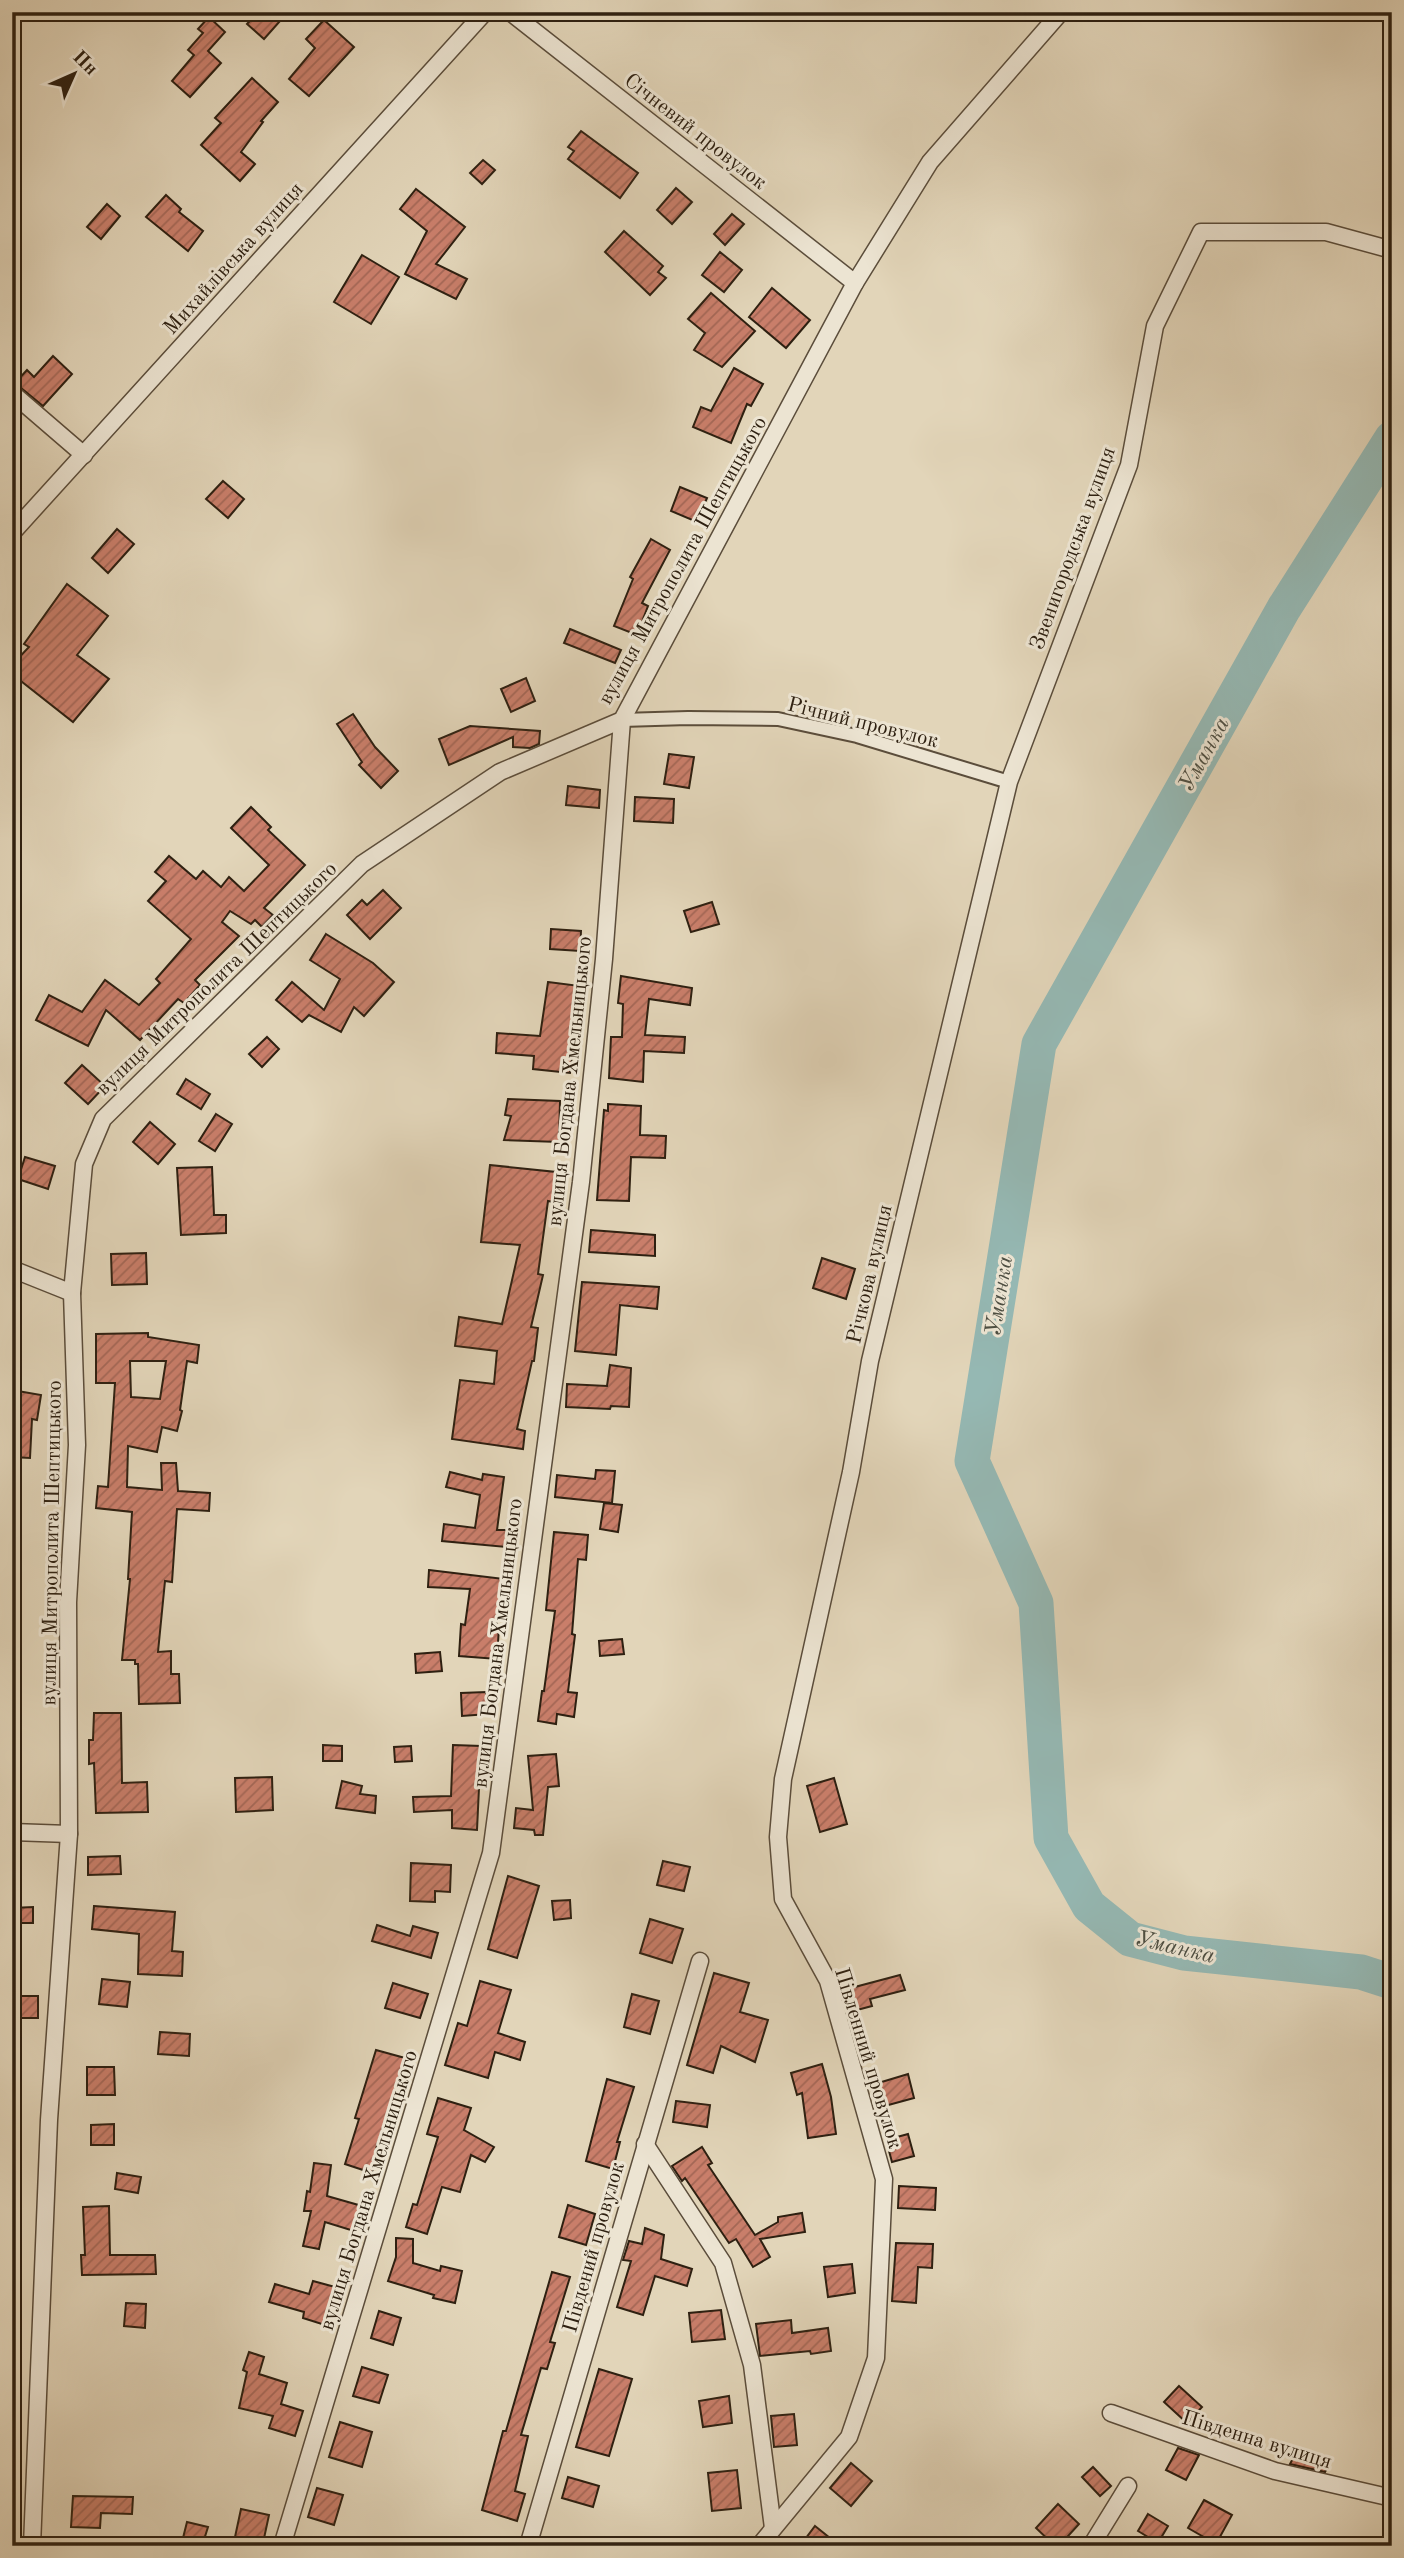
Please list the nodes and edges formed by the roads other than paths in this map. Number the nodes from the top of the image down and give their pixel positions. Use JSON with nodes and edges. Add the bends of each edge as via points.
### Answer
{"nodes":[{"id":1,"x":485,"y":12,"type":"edge"},
{"id":2,"x":510,"y":12,"type":"edge"},
{"id":3,"x":1061,"y":12,"type":"edge"},
{"id":4,"x":1392,"y":250,"type":"edge"},
{"id":5,"x":855,"y":283,"type":"junction"},
{"id":6,"x":12,"y":393,"type":"edge"},
{"id":7,"x":83,"y":455,"type":"junction"},
{"id":8,"x":12,"y":533,"type":"edge"},
{"id":9,"x":622,"y":720,"type":"junction"},
{"id":10,"x":1009,"y":782,"type":"junction"},
{"id":11,"x":12,"y":1269,"type":"edge"},
{"id":12,"x":72,"y":1293,"type":"junction"},
{"id":13,"x":783,"y":1780,"type":"joint"},
{"id":14,"x":12,"y":1832,"type":"edge"},
{"id":15,"x":69,"y":1834,"type":"junction"},
{"id":16,"x":700,"y":1961,"type":"dead end"},
{"id":17,"x":645,"y":2144,"type":"junction"},
{"id":18,"x":1111,"y":2413,"type":"dead end"},
{"id":19,"x":1128,"y":2486,"type":"dead end"},
{"id":20,"x":1392,"y":2498,"type":"edge"},
{"id":21,"x":773,"y":2528,"type":"junction"},
{"id":22,"x":32,"y":2546,"type":"edge"},
{"id":23,"x":282,"y":2546,"type":"edge"},
{"id":24,"x":528,"y":2546,"type":"edge"},
{"id":25,"x":759,"y":2546,"type":"edge"},
{"id":26,"x":1091,"y":2546,"type":"edge"}],
"edges":[{"from":1,"to":7,"type":"street","name":"Михайлівська вулиця"},
{"from":2,"to":5,"type":"street","name":"Січневий провулок"},
{"from":3,"to":5,"type":"street","name":"вулиця Митрополита Шептицького","via":[[930,162]]},
{"from":4,"to":10,"type":"street","name":"Звенигородська вулиця","via":[[1326,232],[1201,232],[1155,326],[1129,465]]},
{"from":5,"to":9,"type":"street","name":"вулиця Митрополита Шептицького"},
{"from":6,"to":7,"type":"street"},
{"from":7,"to":8,"type":"street","name":"Михайлівська вулиця"},
{"from":9,"to":10,"type":"street","name":"Річний провулок","via":[[778,719],[857,736]]},
{"from":9,"to":12,"type":"street","name":"вулиця Митрополита Шептицького","via":[[500,772],[362,864],[103,1119],[84,1164]]},
{"from":9,"to":23,"type":"street","name":"вулиця Богдана Хмельницького","via":[[581,1182],[492,1853]]},
{"from":10,"to":13,"type":"street","name":"Річкова вулиця","via":[[870,1361],[851,1472]]},
{"from":11,"to":12,"type":"street"},
{"from":12,"to":15,"type":"street","name":"вулиця Митрополита Шептицького","via":[[77,1445],[68,1602]]},
{"from":13,"to":21,"type":"street","name":"Півленний провулок","via":[[778,1837],[783,1899],[828,1981],[884,2179],[876,2358],[849,2437]]},
{"from":14,"to":15,"type":"street"},
{"from":15,"to":22,"type":"street","name":"вулиця Митрополита Шептицького","via":[[49,2120]]},
{"from":16,"to":17,"type":"street","name":"Південий провулок"},
{"from":17,"to":21,"type":"street","via":[[723,2263],[752,2365]]},
{"from":17,"to":24,"type":"street","name":"Південий провулок"},
{"from":18,"to":20,"type":"street","name":"Південна вулиця","via":[[1275,2471]]},
{"from":19,"to":26,"type":"street"},
{"from":21,"to":25,"type":"street"}]}
